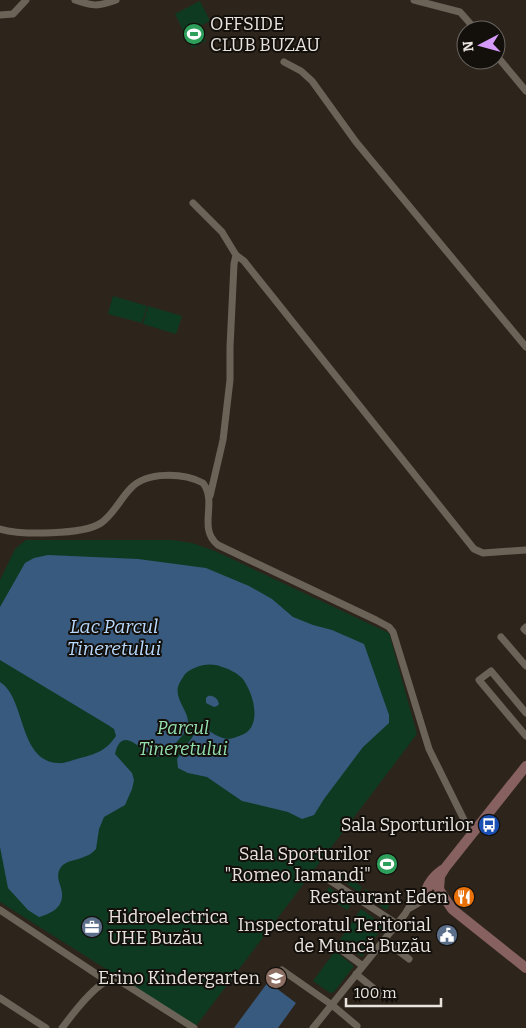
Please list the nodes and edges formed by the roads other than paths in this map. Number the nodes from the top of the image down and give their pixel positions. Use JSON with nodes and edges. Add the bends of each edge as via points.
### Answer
{"nodes":[{"id":1,"x":26,"y":0,"type":"edge"},
{"id":2,"x":75,"y":0,"type":"edge"},
{"id":3,"x":116,"y":0,"type":"edge"},
{"id":4,"x":414,"y":0,"type":"edge"},
{"id":5,"x":0,"y":15,"type":"edge"},
{"id":6,"x":467,"y":20,"type":"edge"},
{"id":7,"x":284,"y":62,"type":"dead end"},
{"id":8,"x":506,"y":67,"type":"edge"},
{"id":9,"x":526,"y":91,"type":"edge"},
{"id":10,"x":193,"y":204,"type":"dead end"},
{"id":11,"x":236,"y":254,"type":"junction"},
{"id":12,"x":526,"y":347,"type":"edge"},
{"id":13,"x":210,"y":497,"type":"junction"},
{"id":14,"x":0,"y":529,"type":"edge"},
{"id":15,"x":526,"y":550,"type":"edge"},
{"id":16,"x":501,"y":637,"type":"dead end"},
{"id":17,"x":526,"y":666,"type":"edge"},
{"id":18,"x":526,"y":713,"type":"edge"},
{"id":19,"x":526,"y":736,"type":"edge"},
{"id":20,"x":526,"y":766,"type":"edge"},
{"id":21,"x":471,"y":834,"type":"junction"},
{"id":22,"x":323,"y":876,"type":"dead end"},
{"id":23,"x":432,"y":892,"type":"junction"},
{"id":24,"x":0,"y":910,"type":"edge"},
{"id":25,"x":396,"y":924,"type":"junction"},
{"id":26,"x":384,"y":940,"type":"junction"},
{"id":27,"x":337,"y":947,"type":"dead end"},
{"id":28,"x":409,"y":959,"type":"dead end"},
{"id":29,"x":364,"y":966,"type":"junction"},
{"id":30,"x":526,"y":968,"type":"edge"},
{"id":31,"x":282,"y":970,"type":"dead end"},
{"id":32,"x":356,"y":974,"type":"junction"},
{"id":33,"x":107,"y":981,"type":"junction"},
{"id":34,"x":383,"y":996,"type":"dead end"},
{"id":35,"x":0,"y":998,"type":"edge"},
{"id":36,"x":332,"y":1005,"type":"junction"},
{"id":37,"x":357,"y":1026,"type":"dead end"},
{"id":38,"x":46,"y":1028,"type":"edge"},
{"id":39,"x":62,"y":1028,"type":"edge"},
{"id":40,"x":194,"y":1028,"type":"edge"},
{"id":41,"x":313,"y":1028,"type":"edge"}],
"edges":[{"from":1,"to":5,"type":"street","via":[[13,14]]},
{"from":2,"to":3,"type":"street","via":[[90,6]]},
{"from":4,"to":6,"type":"street","via":[[460,12]]},
{"from":7,"to":12,"type":"street","via":[[312,81],[356,142]]},
{"from":8,"to":9,"type":"street"},
{"from":10,"to":11,"type":"street","via":[[222,232]]},
{"from":11,"to":13,"type":"street","via":[[230,380],[223,440]]},
{"from":11,"to":15,"type":"street","via":[[474,549],[483,553]]},
{"from":13,"to":14,"type":"street","via":[[198,480],[155,476],[138,482],[109,517],[86,530],[22,533]]},
{"from":13,"to":21,"type":"street","via":[[208,531],[218,545],[376,620],[393,632],[429,749]]},
{"from":16,"to":17,"type":"street"},
{"from":18,"to":19,"type":"street","via":[[491,671],[479,680]]},
{"from":20,"to":21,"type":"main road"},
{"from":21,"to":23,"type":"main road","via":[[438,874]]},
{"from":22,"to":25,"type":"street"},
{"from":23,"to":25,"type":"street","via":[[416,898]]},
{"from":23,"to":30,"type":"main road"},
{"from":24,"to":33,"type":"street"},
{"from":25,"to":26,"type":"street"},
{"from":26,"to":28,"type":"street"},
{"from":26,"to":29,"type":"street"},
{"from":27,"to":29,"type":"street"},
{"from":29,"to":32,"type":"street"},
{"from":31,"to":36,"type":"street"},
{"from":32,"to":34,"type":"street"},
{"from":32,"to":36,"type":"street"},
{"from":33,"to":39,"type":"street","via":[[82,1002]]},
{"from":33,"to":40,"type":"street","via":[[117,979]]},
{"from":35,"to":38,"type":"street"},
{"from":36,"to":37,"type":"street"},
{"from":36,"to":41,"type":"street"}]}
